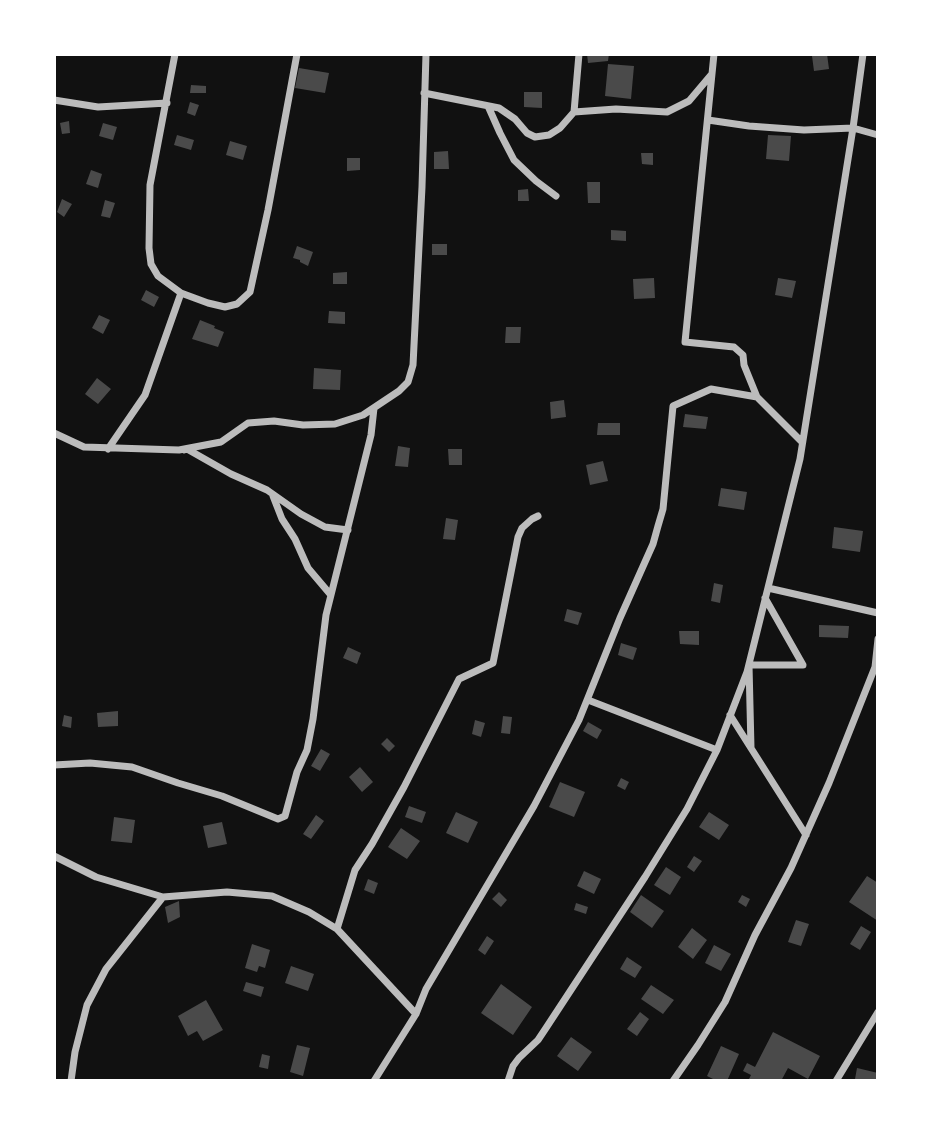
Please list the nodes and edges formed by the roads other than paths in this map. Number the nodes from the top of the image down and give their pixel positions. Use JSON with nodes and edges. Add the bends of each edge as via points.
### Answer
{"nodes":[{"id":1,"x":175,"y":54,"type":"edge"},
{"id":2,"x":297,"y":54,"type":"edge"},
{"id":3,"x":426,"y":54,"type":"edge"},
{"id":4,"x":579,"y":54,"type":"edge"},
{"id":5,"x":714,"y":54,"type":"edge"},
{"id":6,"x":863,"y":54,"type":"edge"},
{"id":7,"x":712,"y":74,"type":"junction"},
{"id":8,"x":424,"y":93,"type":"junction"},
{"id":9,"x":54,"y":100,"type":"edge"},
{"id":10,"x":167,"y":103,"type":"junction"},
{"id":11,"x":488,"y":106,"type":"junction"},
{"id":12,"x":574,"y":112,"type":"junction"},
{"id":13,"x":708,"y":120,"type":"junction"},
{"id":14,"x":853,"y":128,"type":"junction"},
{"id":15,"x":878,"y":135,"type":"edge"},
{"id":16,"x":556,"y":196,"type":"dead end"},
{"id":17,"x":181,"y":293,"type":"junction"},
{"id":18,"x":757,"y":397,"type":"junction"},
{"id":19,"x":374,"y":408,"type":"junction"},
{"id":20,"x":54,"y":433,"type":"edge"},
{"id":21,"x":802,"y":442,"type":"junction"},
{"id":22,"x":108,"y":449,"type":"junction"},
{"id":23,"x":179,"y":450,"type":"junction"},
{"id":24,"x":273,"y":494,"type":"junction"},
{"id":25,"x":538,"y":516,"type":"dead end"},
{"id":26,"x":348,"y":530,"type":"junction"},
{"id":27,"x":768,"y":588,"type":"junction"},
{"id":28,"x":330,"y":594,"type":"junction"},
{"id":29,"x":765,"y":598,"type":"junction"},
{"id":30,"x":878,"y":613,"type":"edge"},
{"id":31,"x":878,"y":639,"type":"edge"},
{"id":32,"x":749,"y":665,"type":"junction"},
{"id":33,"x":588,"y":700,"type":"junction"},
{"id":34,"x":730,"y":715,"type":"junction"},
{"id":35,"x":751,"y":748,"type":"junction"},
{"id":36,"x":717,"y":750,"type":"junction"},
{"id":37,"x":54,"y":765,"type":"edge"},
{"id":38,"x":806,"y":835,"type":"junction"},
{"id":39,"x":54,"y":856,"type":"edge"},
{"id":40,"x":163,"y":897,"type":"junction"},
{"id":41,"x":337,"y":929,"type":"junction"},
{"id":42,"x":878,"y":1012,"type":"edge"},
{"id":43,"x":416,"y":1014,"type":"junction"},
{"id":44,"x":71,"y":1081,"type":"edge"},
{"id":45,"x":374,"y":1081,"type":"edge"},
{"id":46,"x":508,"y":1081,"type":"edge"},
{"id":47,"x":673,"y":1081,"type":"edge"},
{"id":48,"x":836,"y":1081,"type":"edge"}],
"edges":[{"from":1,"to":10,"type":"street"},
{"from":2,"to":17,"type":"street","via":[[250,292],[237,304],[225,307]]},
{"from":3,"to":8,"type":"street"},
{"from":4,"to":12,"type":"street"},
{"from":5,"to":7,"type":"street"},
{"from":6,"to":14,"type":"street"},
{"from":7,"to":12,"type":"street","via":[[689,101],[667,112]]},
{"from":7,"to":13,"type":"street"},
{"from":8,"to":11,"type":"street"},
{"from":8,"to":19,"type":"street","via":[[413,365],[408,382]]},
{"from":9,"to":10,"type":"street","via":[[98,107]]},
{"from":10,"to":17,"type":"street","via":[[150,185],[150,264]]},
{"from":11,"to":12,"type":"street","via":[[507,112],[535,137],[560,128]]},
{"from":11,"to":16,"type":"street","via":[[514,160]]},
{"from":13,"to":14,"type":"street","via":[[804,130]]},
{"from":13,"to":18,"type":"street","via":[[685,342],[734,347],[743,355]]},
{"from":14,"to":15,"type":"street"},
{"from":14,"to":21,"type":"street"},
{"from":17,"to":22,"type":"street","via":[[145,395]]},
{"from":18,"to":21,"type":"street"},
{"from":18,"to":33,"type":"street","via":[[711,388],[673,406],[659,526]]},
{"from":19,"to":23,"type":"street","via":[[335,424],[248,423],[221,442]]},
{"from":19,"to":26,"type":"street"},
{"from":20,"to":22,"type":"street","via":[[84,447]]},
{"from":21,"to":27,"type":"street"},
{"from":22,"to":23,"type":"street"},
{"from":23,"to":24,"type":"street","via":[[187,449]]},
{"from":24,"to":26,"type":"street","via":[[325,527]]},
{"from":24,"to":28,"type":"street","via":[[308,568]]},
{"from":25,"to":41,"type":"street","via":[[518,537],[493,663],[459,679],[355,870]]},
{"from":26,"to":28,"type":"street"},
{"from":27,"to":29,"type":"street"},
{"from":27,"to":30,"type":"street"},
{"from":28,"to":37,"type":"street","via":[[307,750],[282,818],[132,766]]},
{"from":29,"to":32,"type":"street"},
{"from":29,"to":32,"type":"street","via":[[803,665]]},
{"from":31,"to":38,"type":"street","via":[[875,667]]},
{"from":32,"to":34,"type":"street"},
{"from":32,"to":35,"type":"street"},
{"from":33,"to":36,"type":"street"},
{"from":33,"to":43,"type":"street","via":[[534,806],[426,989]]},
{"from":34,"to":35,"type":"street"},
{"from":34,"to":36,"type":"street"},
{"from":35,"to":38,"type":"street"},
{"from":36,"to":46,"type":"street","via":[[645,877],[538,1040],[513,1066]]},
{"from":38,"to":47,"type":"street","via":[[725,1002]]},
{"from":39,"to":40,"type":"street","via":[[96,877]]},
{"from":40,"to":41,"type":"street","via":[[227,892],[272,896]]},
{"from":40,"to":44,"type":"street","via":[[106,969],[87,1005]]},
{"from":41,"to":43,"type":"street"},
{"from":42,"to":48,"type":"street"},
{"from":43,"to":45,"type":"street"}]}
